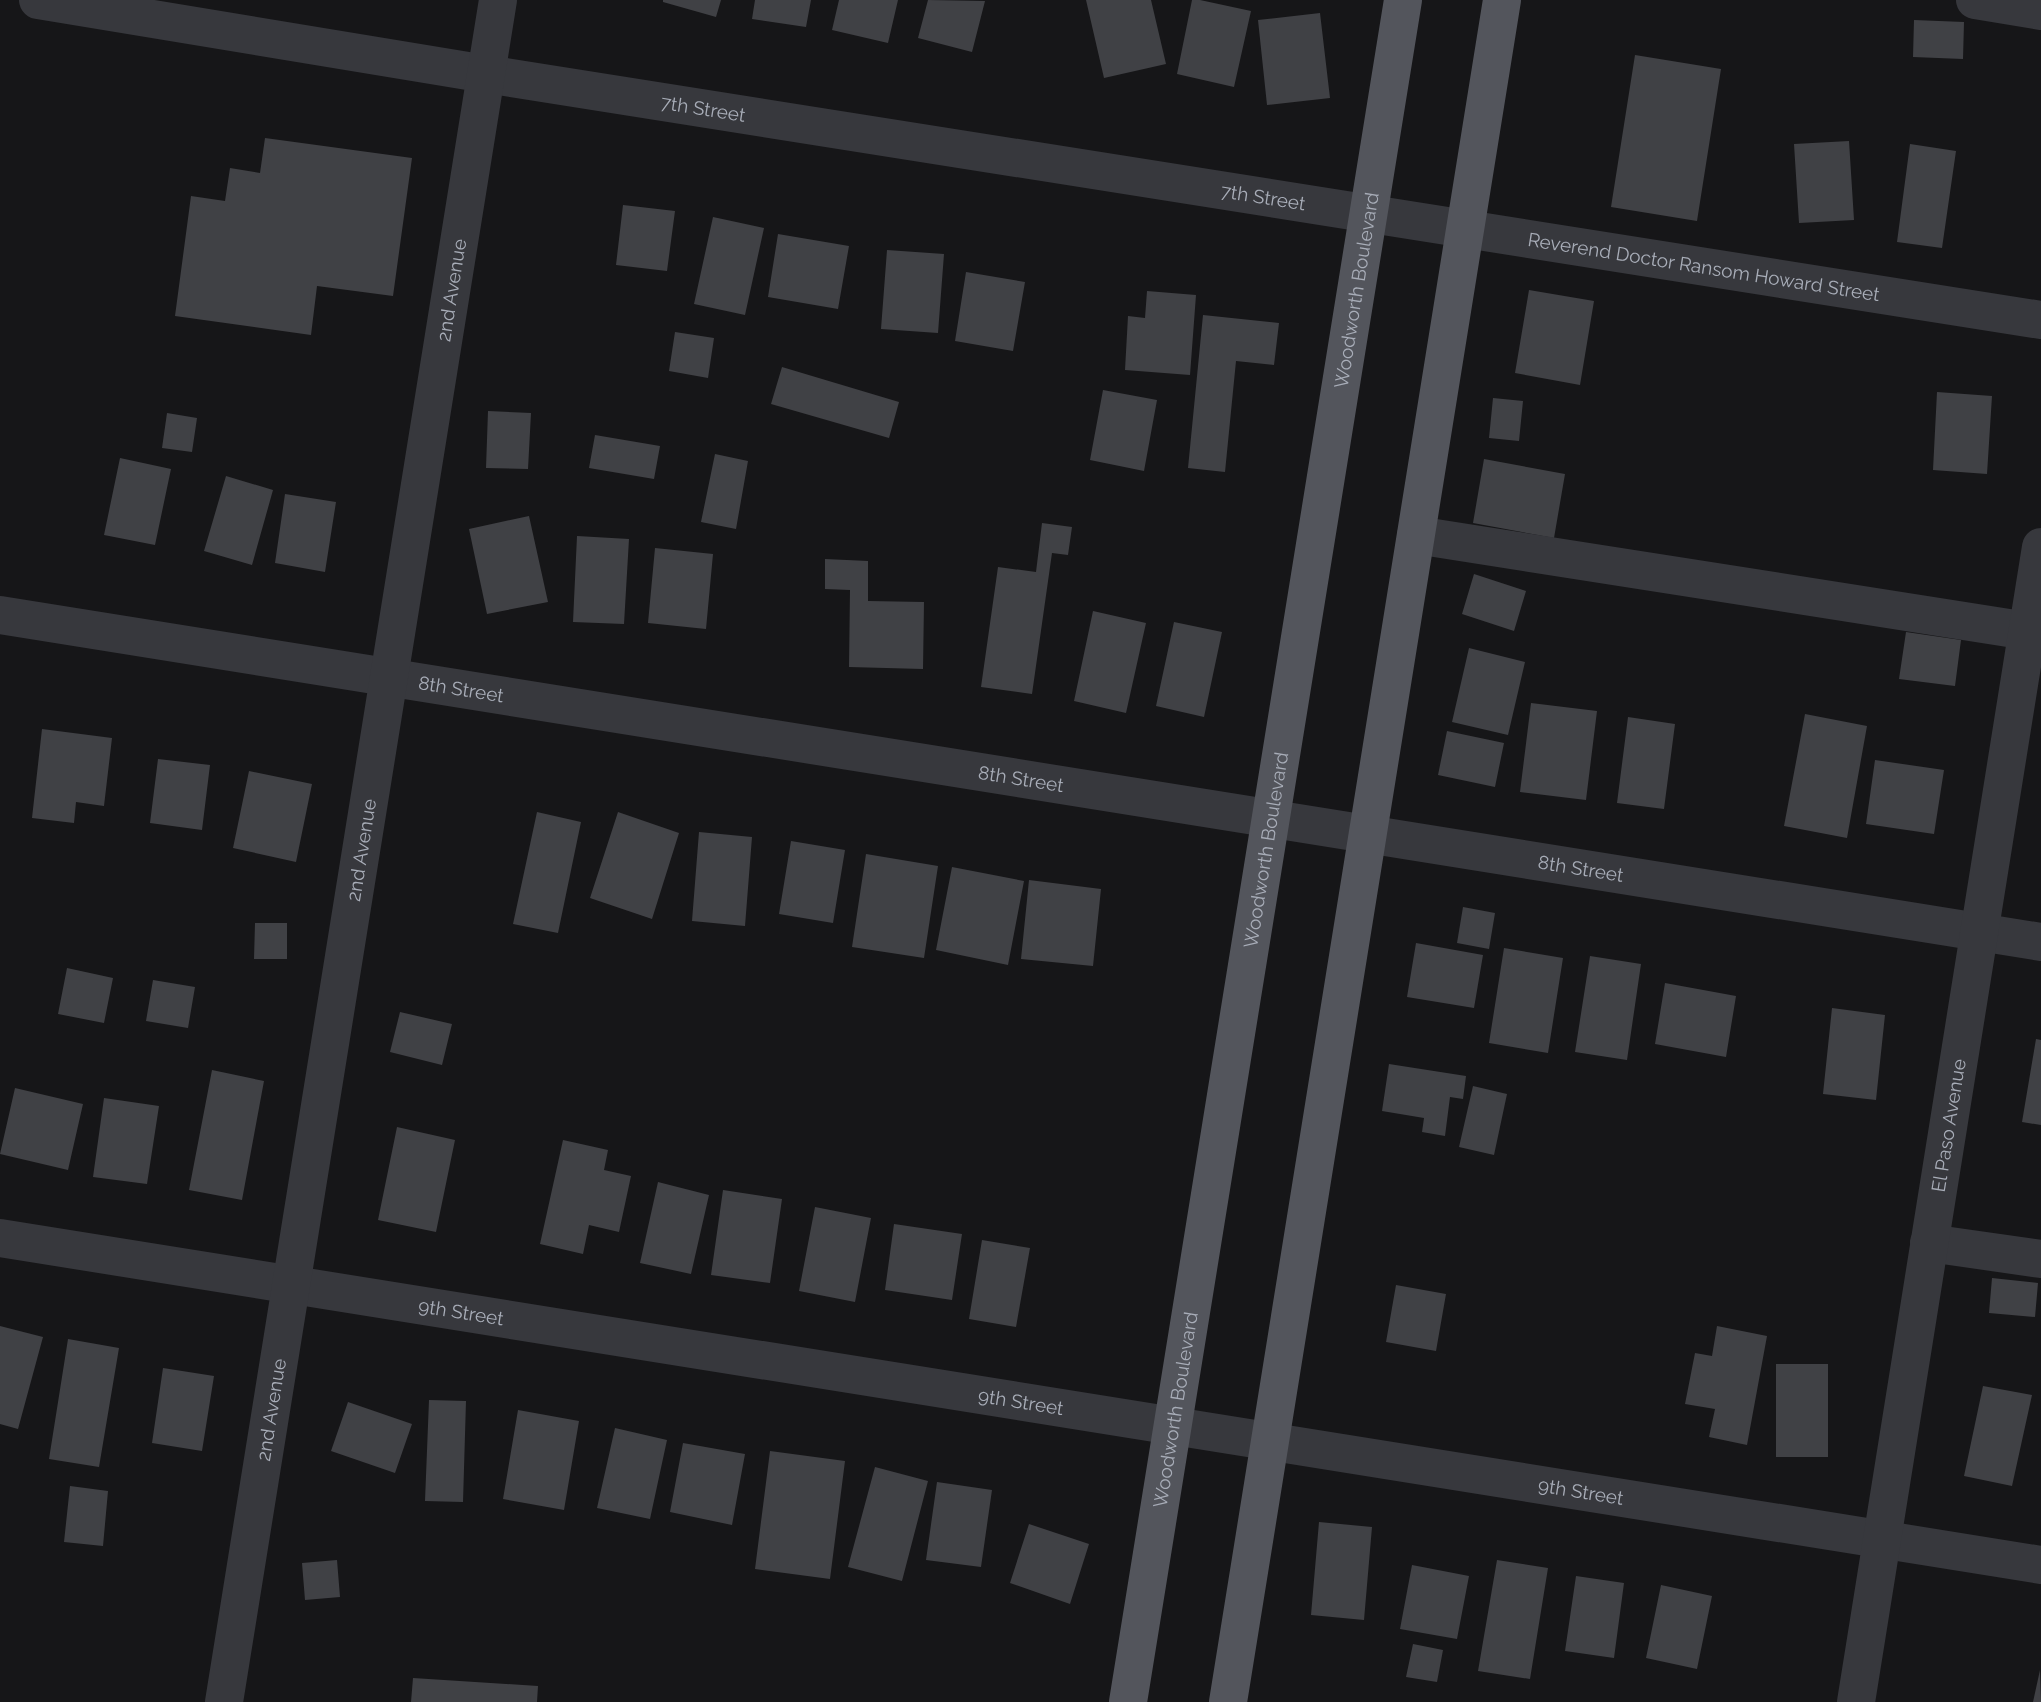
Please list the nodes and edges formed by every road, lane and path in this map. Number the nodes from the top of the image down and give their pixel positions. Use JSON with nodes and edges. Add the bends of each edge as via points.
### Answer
{"nodes":[{"id":1,"x":38,"y":0,"type":"edge"},
{"id":2,"x":498,"y":0,"type":"edge"},
{"id":3,"x":1403,"y":0,"type":"edge"},
{"id":4,"x":1502,"y":0,"type":"edge"},
{"id":5,"x":1975,"y":0,"type":"edge"},
{"id":6,"x":2041,"y":11,"type":"edge"},
{"id":7,"x":486,"y":74,"type":"junction"},
{"id":8,"x":1367,"y":214,"type":"junction"},
{"id":9,"x":1465,"y":229,"type":"junction"},
{"id":10,"x":2041,"y":320,"type":"edge"},
{"id":11,"x":1416,"y":535,"type":"junction"},
{"id":12,"x":2041,"y":547,"type":"edge"},
{"id":13,"x":0,"y":615,"type":"edge"},
{"id":14,"x":2034,"y":632,"type":"edge"},
{"id":15,"x":390,"y":677,"type":"junction"},
{"id":16,"x":1270,"y":818,"type":"junction"},
{"id":17,"x":1367,"y":836,"type":"junction"},
{"id":18,"x":1979,"y":933,"type":"junction"},
{"id":19,"x":2041,"y":942,"type":"edge"},
{"id":20,"x":0,"y":1238,"type":"edge"},
{"id":21,"x":1930,"y":1243,"type":"junction"},
{"id":22,"x":2041,"y":1259,"type":"edge"},
{"id":23,"x":291,"y":1285,"type":"junction"},
{"id":24,"x":1172,"y":1425,"type":"junction"},
{"id":25,"x":1271,"y":1440,"type":"junction"},
{"id":26,"x":1882,"y":1539,"type":"junction"},
{"id":27,"x":2041,"y":1565,"type":"edge"},
{"id":28,"x":224,"y":1702,"type":"edge"},
{"id":29,"x":1128,"y":1702,"type":"edge"},
{"id":30,"x":1228,"y":1702,"type":"edge"},
{"id":31,"x":1856,"y":1702,"type":"edge"}],
"edges":[{"from":1,"to":7,"type":"street","name":"7th Street"},
{"from":2,"to":7,"type":"street","name":"2nd Avenue"},
{"from":3,"to":8,"type":"main road","name":"Woodworth Boulevard"},
{"from":4,"to":9,"type":"main road"},
{"from":5,"to":6,"type":"street"},
{"from":7,"to":8,"type":"street","name":"7th Street"},
{"from":7,"to":15,"type":"street","name":"2nd Avenue"},
{"from":8,"to":9,"type":"street","name":"Reverend Doctor Ransom Howard Street"},
{"from":8,"to":16,"type":"main road","name":"Woodworth Boulevard"},
{"from":9,"to":10,"type":"street","name":"Reverend Doctor Ransom Howard Street"},
{"from":9,"to":11,"type":"main road"},
{"from":11,"to":14,"type":"street"},
{"from":11,"to":17,"type":"main road"},
{"from":12,"to":14,"type":"street","name":"El Paso Avenue"},
{"from":13,"to":15,"type":"street","name":"8th Street"},
{"from":14,"to":18,"type":"street","name":"El Paso Avenue"},
{"from":15,"to":16,"type":"street","name":"8th Street"},
{"from":15,"to":23,"type":"street","name":"2nd Avenue"},
{"from":16,"to":17,"type":"street","name":"8th Street"},
{"from":16,"to":24,"type":"main road","name":"Woodworth Boulevard"},
{"from":17,"to":18,"type":"street","name":"8th Street"},
{"from":17,"to":25,"type":"main road"},
{"from":18,"to":19,"type":"street","name":"8th Street"},
{"from":18,"to":21,"type":"street","name":"El Paso Avenue"},
{"from":20,"to":23,"type":"street","name":"9th Street"},
{"from":21,"to":22,"type":"street"},
{"from":21,"to":26,"type":"street","name":"El Paso Avenue"},
{"from":23,"to":24,"type":"street","name":"9th Street"},
{"from":23,"to":28,"type":"street","name":"2nd Avenue"},
{"from":24,"to":25,"type":"street","name":"9th Street"},
{"from":24,"to":29,"type":"main road","name":"Woodworth Boulevard"},
{"from":25,"to":26,"type":"street","name":"9th Street"},
{"from":25,"to":30,"type":"main road"},
{"from":26,"to":27,"type":"street","name":"9th Street"},
{"from":26,"to":31,"type":"street","name":"El Paso Avenue"}]}
